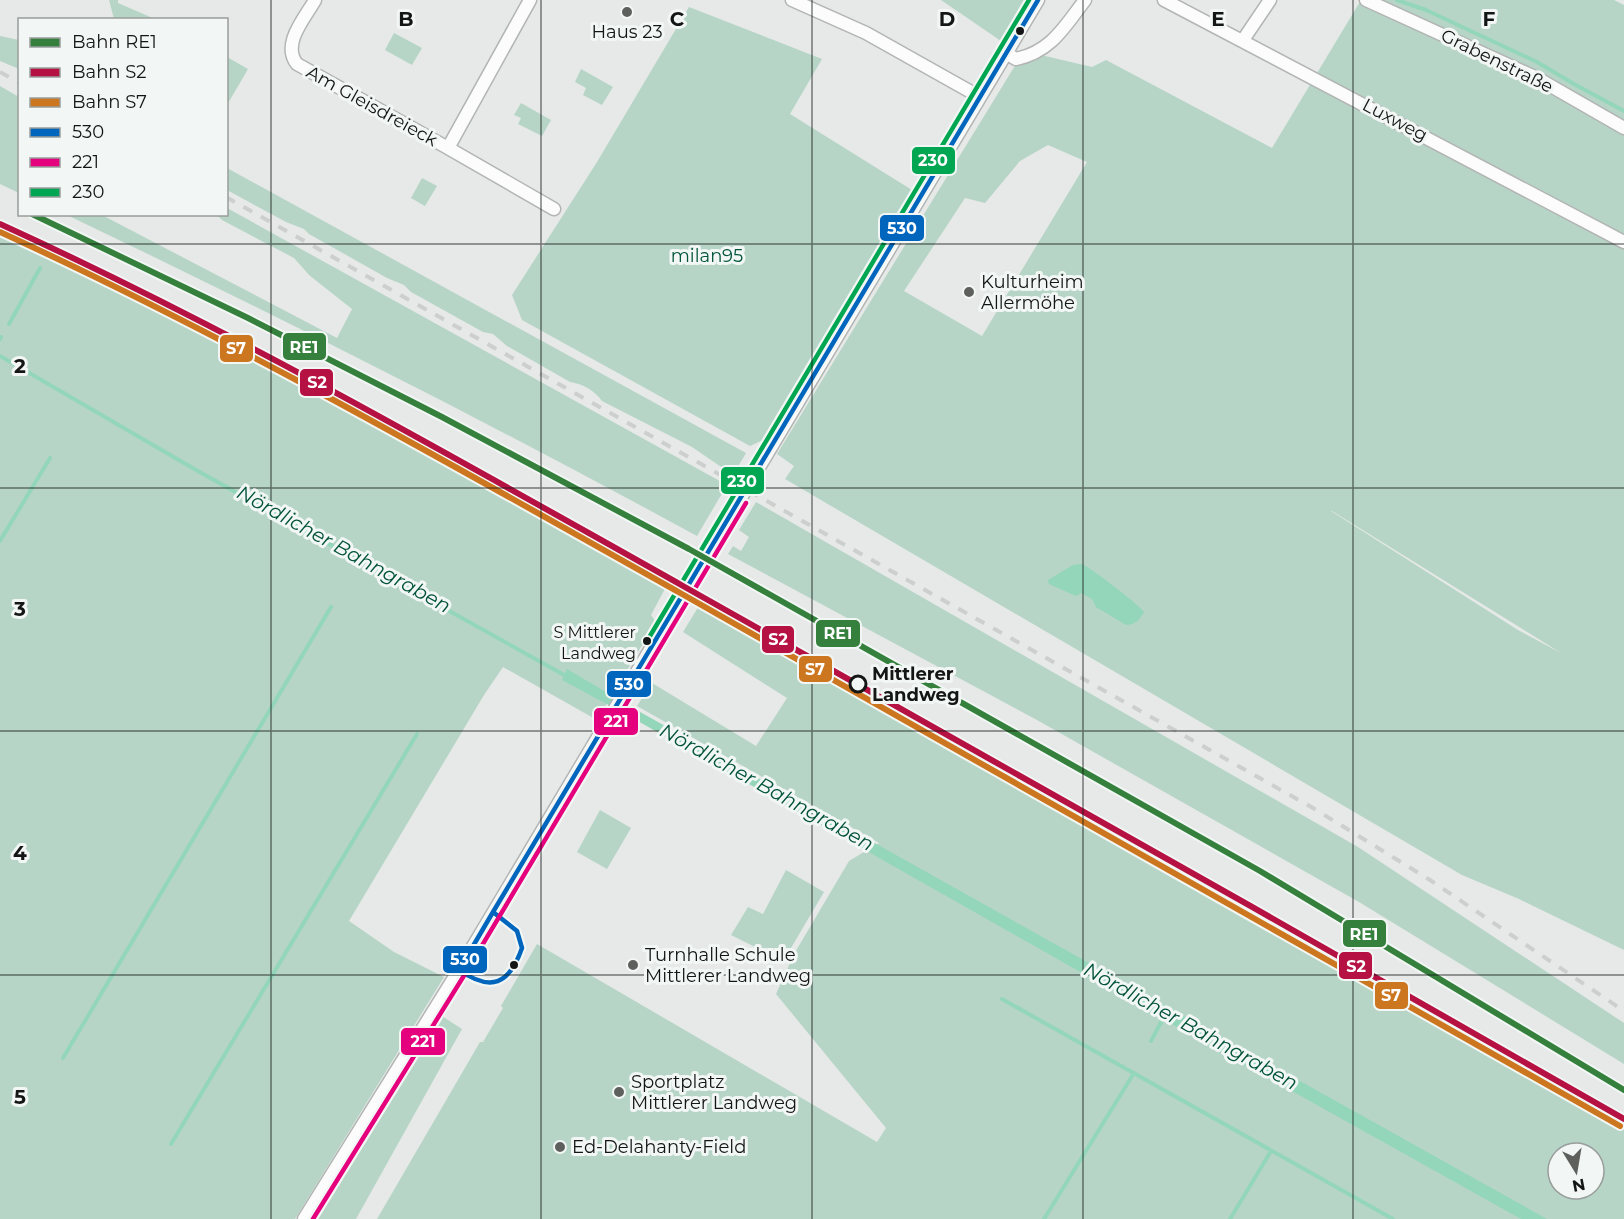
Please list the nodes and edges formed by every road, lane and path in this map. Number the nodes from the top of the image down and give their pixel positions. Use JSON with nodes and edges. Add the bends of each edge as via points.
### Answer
{"nodes":[{"id":1,"x":315,"y":0,"type":"edge"},
{"id":2,"x":530,"y":0,"type":"edge"},
{"id":3,"x":792,"y":0,"type":"edge"},
{"id":4,"x":1038,"y":0,"type":"edge"},
{"id":5,"x":1085,"y":0,"type":"edge"},
{"id":6,"x":1164,"y":0,"type":"edge"},
{"id":7,"x":1270,"y":0,"type":"edge"},
{"id":8,"x":1366,"y":0,"type":"edge"},
{"id":9,"x":1243,"y":40,"type":"junction"},
{"id":10,"x":1006,"y":53,"type":"junction"},
{"id":11,"x":980,"y":97,"type":"junction"},
{"id":12,"x":1624,"y":128,"type":"edge"},
{"id":13,"x":448,"y":148,"type":"junction"},
{"id":14,"x":554,"y":209,"type":"dead end"},
{"id":15,"x":1624,"y":242,"type":"edge"},
{"id":16,"x":304,"y":1219,"type":"edge"}],
"edges":[{"from":1,"to":13,"type":"street","name":"Am Gleisdreieck","via":[[291,46],[291,56],[297,64]]},
{"from":2,"to":13,"type":"street","name":"Am Gleisdreieck"},
{"from":3,"to":11,"type":"street","via":[[867,33]]},
{"from":4,"to":10,"type":"street"},
{"from":5,"to":10,"type":"street","via":[[1041,51],[1016,59]]},
{"from":6,"to":9,"type":"street","name":"Luxweg"},
{"from":7,"to":9,"type":"street"},
{"from":8,"to":12,"type":"street","name":"Grabenstraße","via":[[1537,78]]},
{"from":9,"to":15,"type":"street","name":"Luxweg"},
{"from":10,"to":11,"type":"street"},
{"from":11,"to":16,"type":"street","via":[[459,970]]},
{"from":13,"to":14,"type":"street","name":"Am Gleisdreieck"}]}
